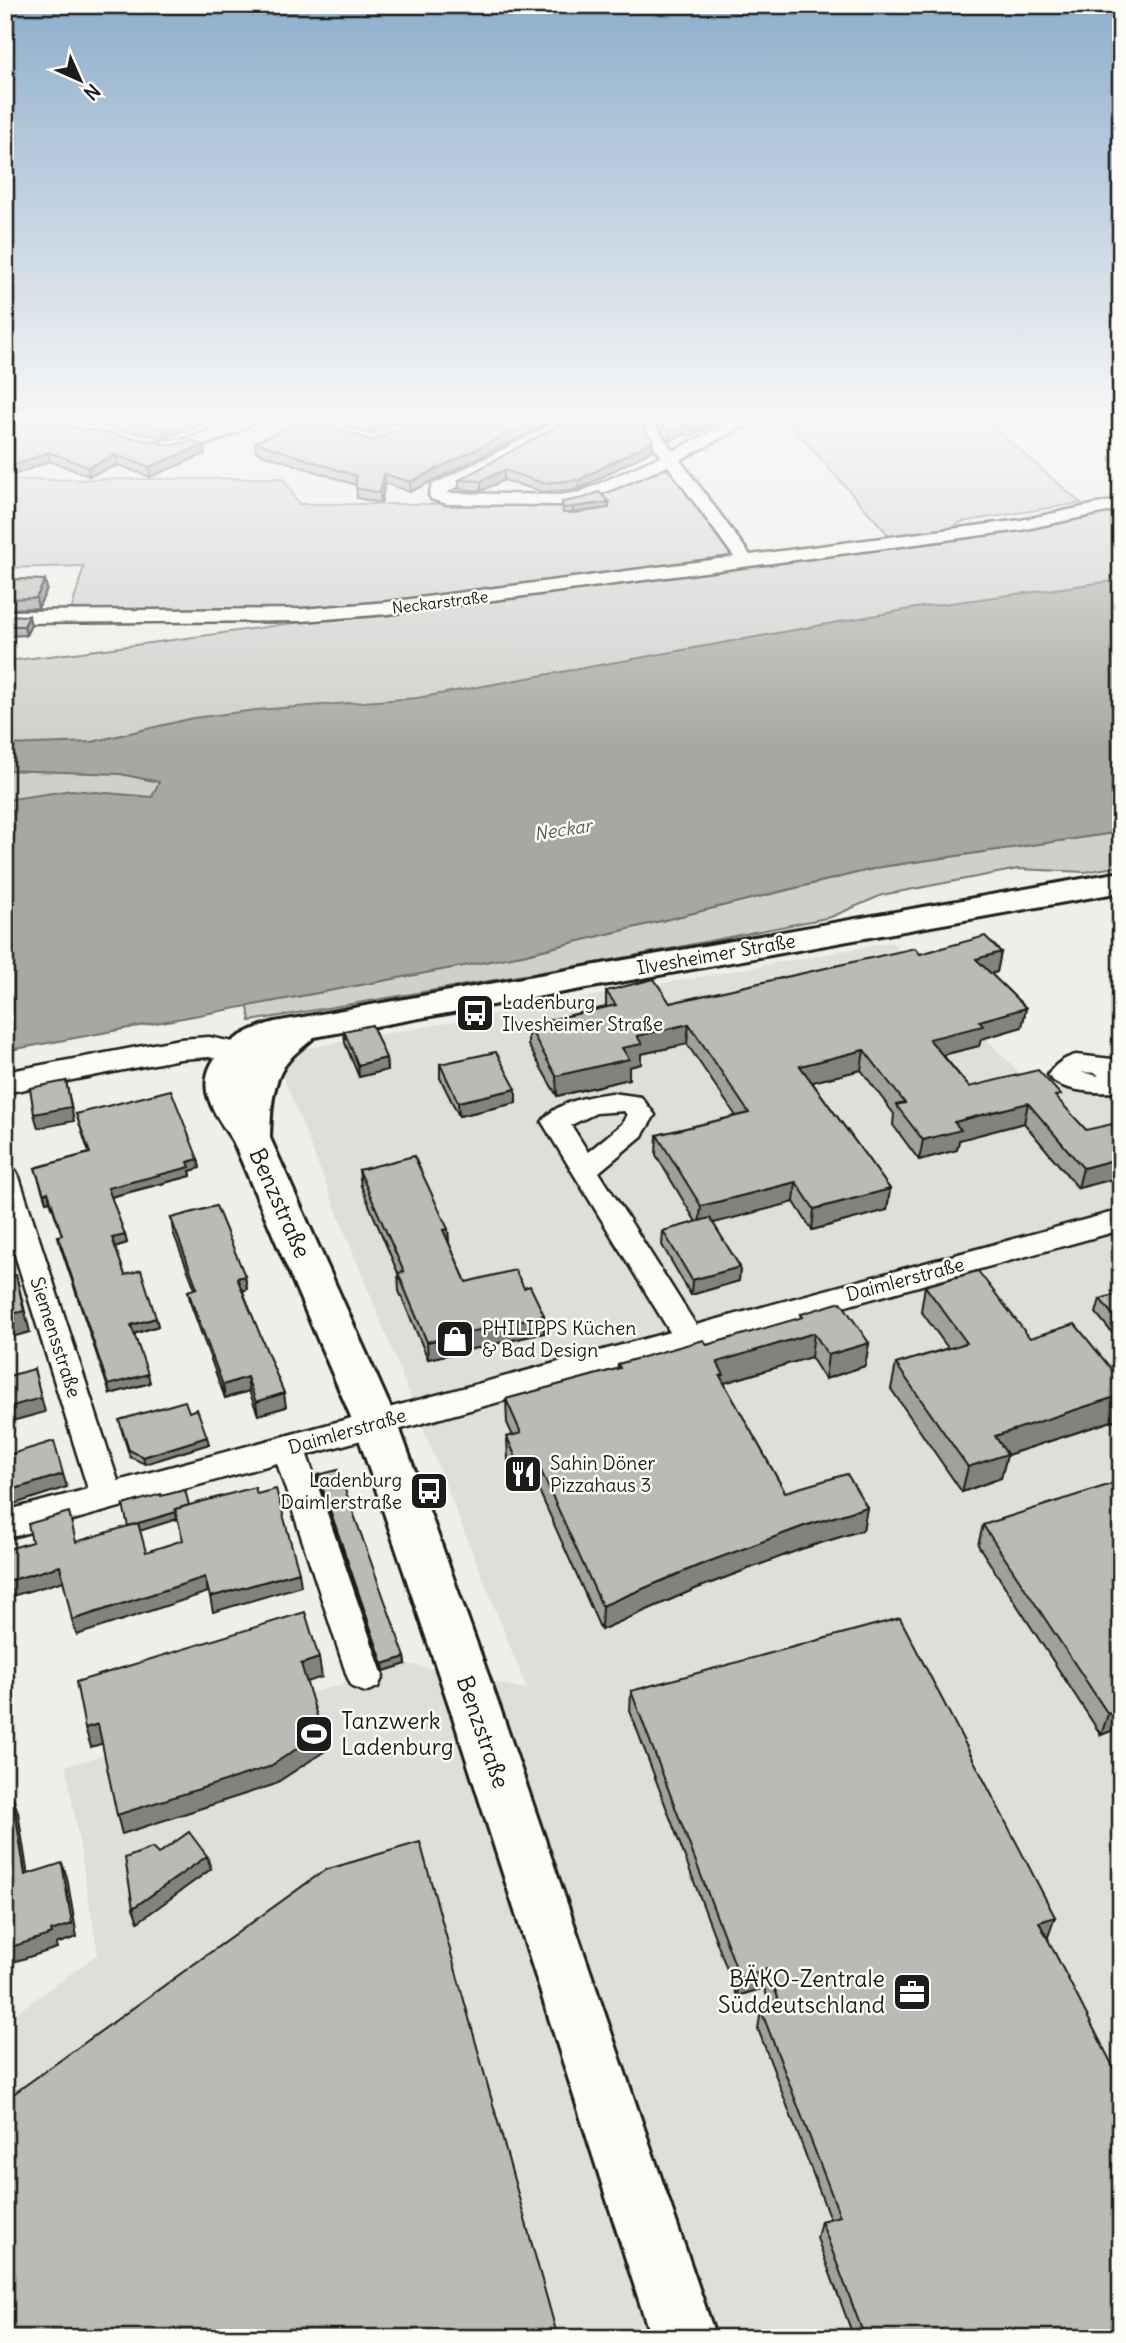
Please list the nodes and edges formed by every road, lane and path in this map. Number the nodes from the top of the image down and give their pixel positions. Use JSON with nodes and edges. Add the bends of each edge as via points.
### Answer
{"nodes":[{"id":1,"x":721,"y":528,"type":"edge"},
{"id":2,"x":1004,"y":528,"type":"edge"},
{"id":3,"x":747,"y":563,"type":"junction"},
{"id":4,"x":5,"y":617,"type":"edge"},
{"id":5,"x":1121,"y":882,"type":"edge"},
{"id":6,"x":244,"y":1062,"type":"junction"},
{"id":7,"x":5,"y":1083,"type":"edge"},
{"id":8,"x":584,"y":1170,"type":"dead end"},
{"id":9,"x":5,"y":1177,"type":"edge"},
{"id":10,"x":1121,"y":1220,"type":"edge"},
{"id":11,"x":689,"y":1338,"type":"junction"},
{"id":12,"x":376,"y":1424,"type":"junction"},
{"id":13,"x":288,"y":1448,"type":"junction"},
{"id":14,"x":107,"y":1497,"type":"junction"},
{"id":15,"x":5,"y":1525,"type":"edge"},
{"id":16,"x":365,"y":1676,"type":"dead end"},
{"id":17,"x":684,"y":2338,"type":"edge"}],
"edges":[{"from":1,"to":3,"type":"street"},
{"from":2,"to":3,"type":"street","name":"Neckarstraße"},
{"from":3,"to":4,"type":"street","name":"Neckarstraße","via":[[361,610],[212,617]]},
{"from":5,"to":6,"type":"main road","name":"Ilvesheimer Straße","via":[[311,1026],[278,1048]]},
{"from":6,"to":7,"type":"street","via":[[138,1059]]},
{"from":6,"to":12,"type":"main road","name":"Benzstraße","via":[[224,1081],[227,1103],[251,1138]]},
{"from":8,"to":11,"type":"street"},
{"from":9,"to":14,"type":"street","name":"Siemensstraße"},
{"from":10,"to":11,"type":"street","name":"Daimlerstraße"},
{"from":11,"to":12,"type":"street","name":"Daimlerstraße"},
{"from":12,"to":13,"type":"street","name":"Daimlerstraße"},
{"from":12,"to":17,"type":"main road","name":"Benzstraße"},
{"from":13,"to":14,"type":"street","name":"Daimlerstraße"},
{"from":13,"to":16,"type":"street"},
{"from":14,"to":15,"type":"street","name":"Daimlerstraße"}]}
